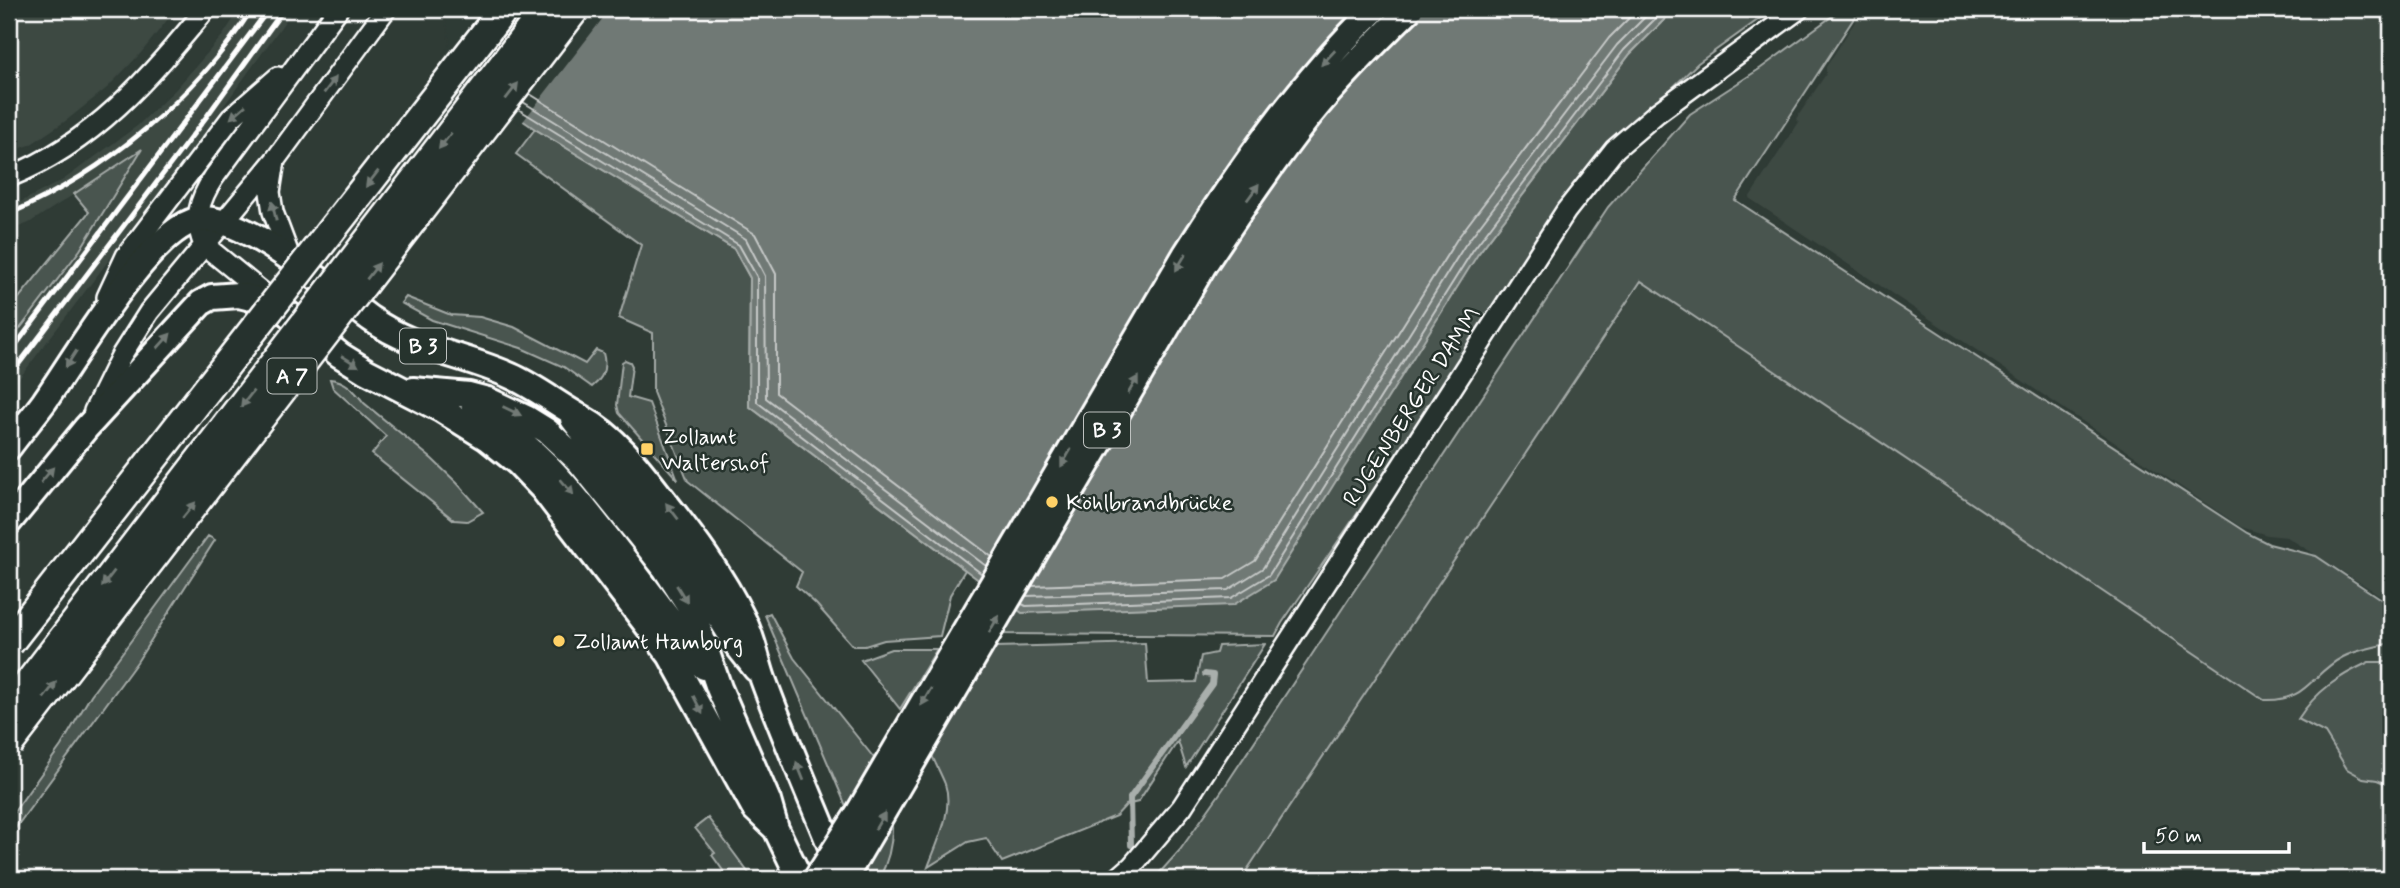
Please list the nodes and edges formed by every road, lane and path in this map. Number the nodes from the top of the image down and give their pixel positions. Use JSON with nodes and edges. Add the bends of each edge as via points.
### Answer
{"nodes":[{"id":1,"x":206,"y":9,"type":"edge"},
{"id":2,"x":338,"y":9,"type":"edge"},
{"id":3,"x":386,"y":9,"type":"edge"},
{"id":4,"x":504,"y":9,"type":"edge"},
{"id":5,"x":546,"y":9,"type":"edge"},
{"id":6,"x":575,"y":9,"type":"edge"},
{"id":7,"x":1375,"y":9,"type":"edge"},
{"id":8,"x":1410,"y":9,"type":"edge"},
{"id":9,"x":1799,"y":9,"type":"edge"},
{"id":10,"x":328,"y":17,"type":"edge"},
{"id":11,"x":307,"y":50,"type":"junction"},
{"id":12,"x":275,"y":160,"type":"junction"},
{"id":13,"x":9,"y":177,"type":"edge"},
{"id":14,"x":198,"y":219,"type":"junction"},
{"id":15,"x":223,"y":222,"type":"junction"},
{"id":16,"x":204,"y":245,"type":"junction"},
{"id":17,"x":290,"y":260,"type":"junction"},
{"id":18,"x":276,"y":304,"type":"junction"},
{"id":19,"x":95,"y":323,"type":"junction"},
{"id":20,"x":398,"y":388,"type":"junction"},
{"id":21,"x":86,"y":428,"type":"junction"},
{"id":22,"x":9,"y":447,"type":"edge"},
{"id":23,"x":9,"y":522,"type":"edge"},
{"id":24,"x":9,"y":643,"type":"edge"},
{"id":25,"x":9,"y":709,"type":"edge"},
{"id":26,"x":9,"y":744,"type":"edge"},
{"id":27,"x":776,"y":829,"type":"junction"},
{"id":28,"x":800,"y":879,"type":"edge"},
{"id":29,"x":816,"y":879,"type":"edge"},
{"id":30,"x":844,"y":879,"type":"edge"},
{"id":31,"x":1117,"y":879,"type":"edge"}],
"edges":[{"from":1,"to":13,"type":"street","via":[[125,101],[58,153]]},
{"from":2,"to":10,"type":"street"},
{"from":12,"to":3,"type":"street","one_way":true},
{"from":4,"to":24,"type":"highway","number":"A 7","one_way":true,"bridge":true},
{"from":5,"to":25,"type":"highway","number":"A 7","one_way":true,"bridge":true},
{"from":26,"to":6,"type":"highway","number":"A 7","one_way":true,"bridge":true},
{"from":7,"to":29,"type":"main road","number":"B 3","one_way":true,"bridge":true,"via":[[1287,106],[1204,224]]},
{"from":30,"to":8,"type":"main road","number":"B 3","one_way":true,"bridge":true,"via":[[1204,265],[1311,115]]},
{"from":9,"to":31,"type":"street","name":"RUGENBERGER DAMM","via":[[1615,149],[1566,211],[1182,807]]},
{"from":10,"to":11,"type":"street"},
{"from":11,"to":14,"type":"street","via":[[206,190],[198,205]]},
{"from":11,"to":19,"type":"street","one_way":true,"via":[[231,118],[126,256]]},
{"from":12,"to":15,"type":"street"},
{"from":17,"to":12,"type":"street","one_way":true,"via":[[273,212],[270,192]]},
{"from":14,"to":15,"type":"main road","number":"B 3"},
{"from":14,"to":16,"type":"street"},
{"from":14,"to":19,"type":"main road","via":[[162,243]]},
{"from":15,"to":16,"type":"street"},
{"from":15,"to":17,"type":"main road","number":"B 3"},
{"from":16,"to":18,"type":"street","number":"B 3"},
{"from":16,"to":21,"type":"street","via":[[149,312],[121,356]]},
{"from":30,"to":17,"type":"main road","number":"B 3","one_way":true,"via":[[762,677],[697,581],[566,410],[509,375],[392,333]]},
{"from":18,"to":20,"type":"main road","number":"B 3","one_way":true,"via":[[340,355]]},
{"from":21,"to":18,"type":"main road","number":"B 3","one_way":true,"via":[[201,303],[212,297],[239,295]]},
{"from":19,"to":22,"type":"main road","one_way":true},
{"from":20,"to":27,"type":"main road","number":"B 3","one_way":true,"via":[[477,431],[542,488],[670,655],[755,808]]},
{"from":20,"to":27,"type":"main road","number":"B 3","one_way":true,"via":[[469,395],[506,407],[547,431],[579,461],[665,568],[692,610]]},
{"from":23,"to":21,"type":"main road","number":"B 3","one_way":true},
{"from":27,"to":28,"type":"main road","number":"B 3"}]}
